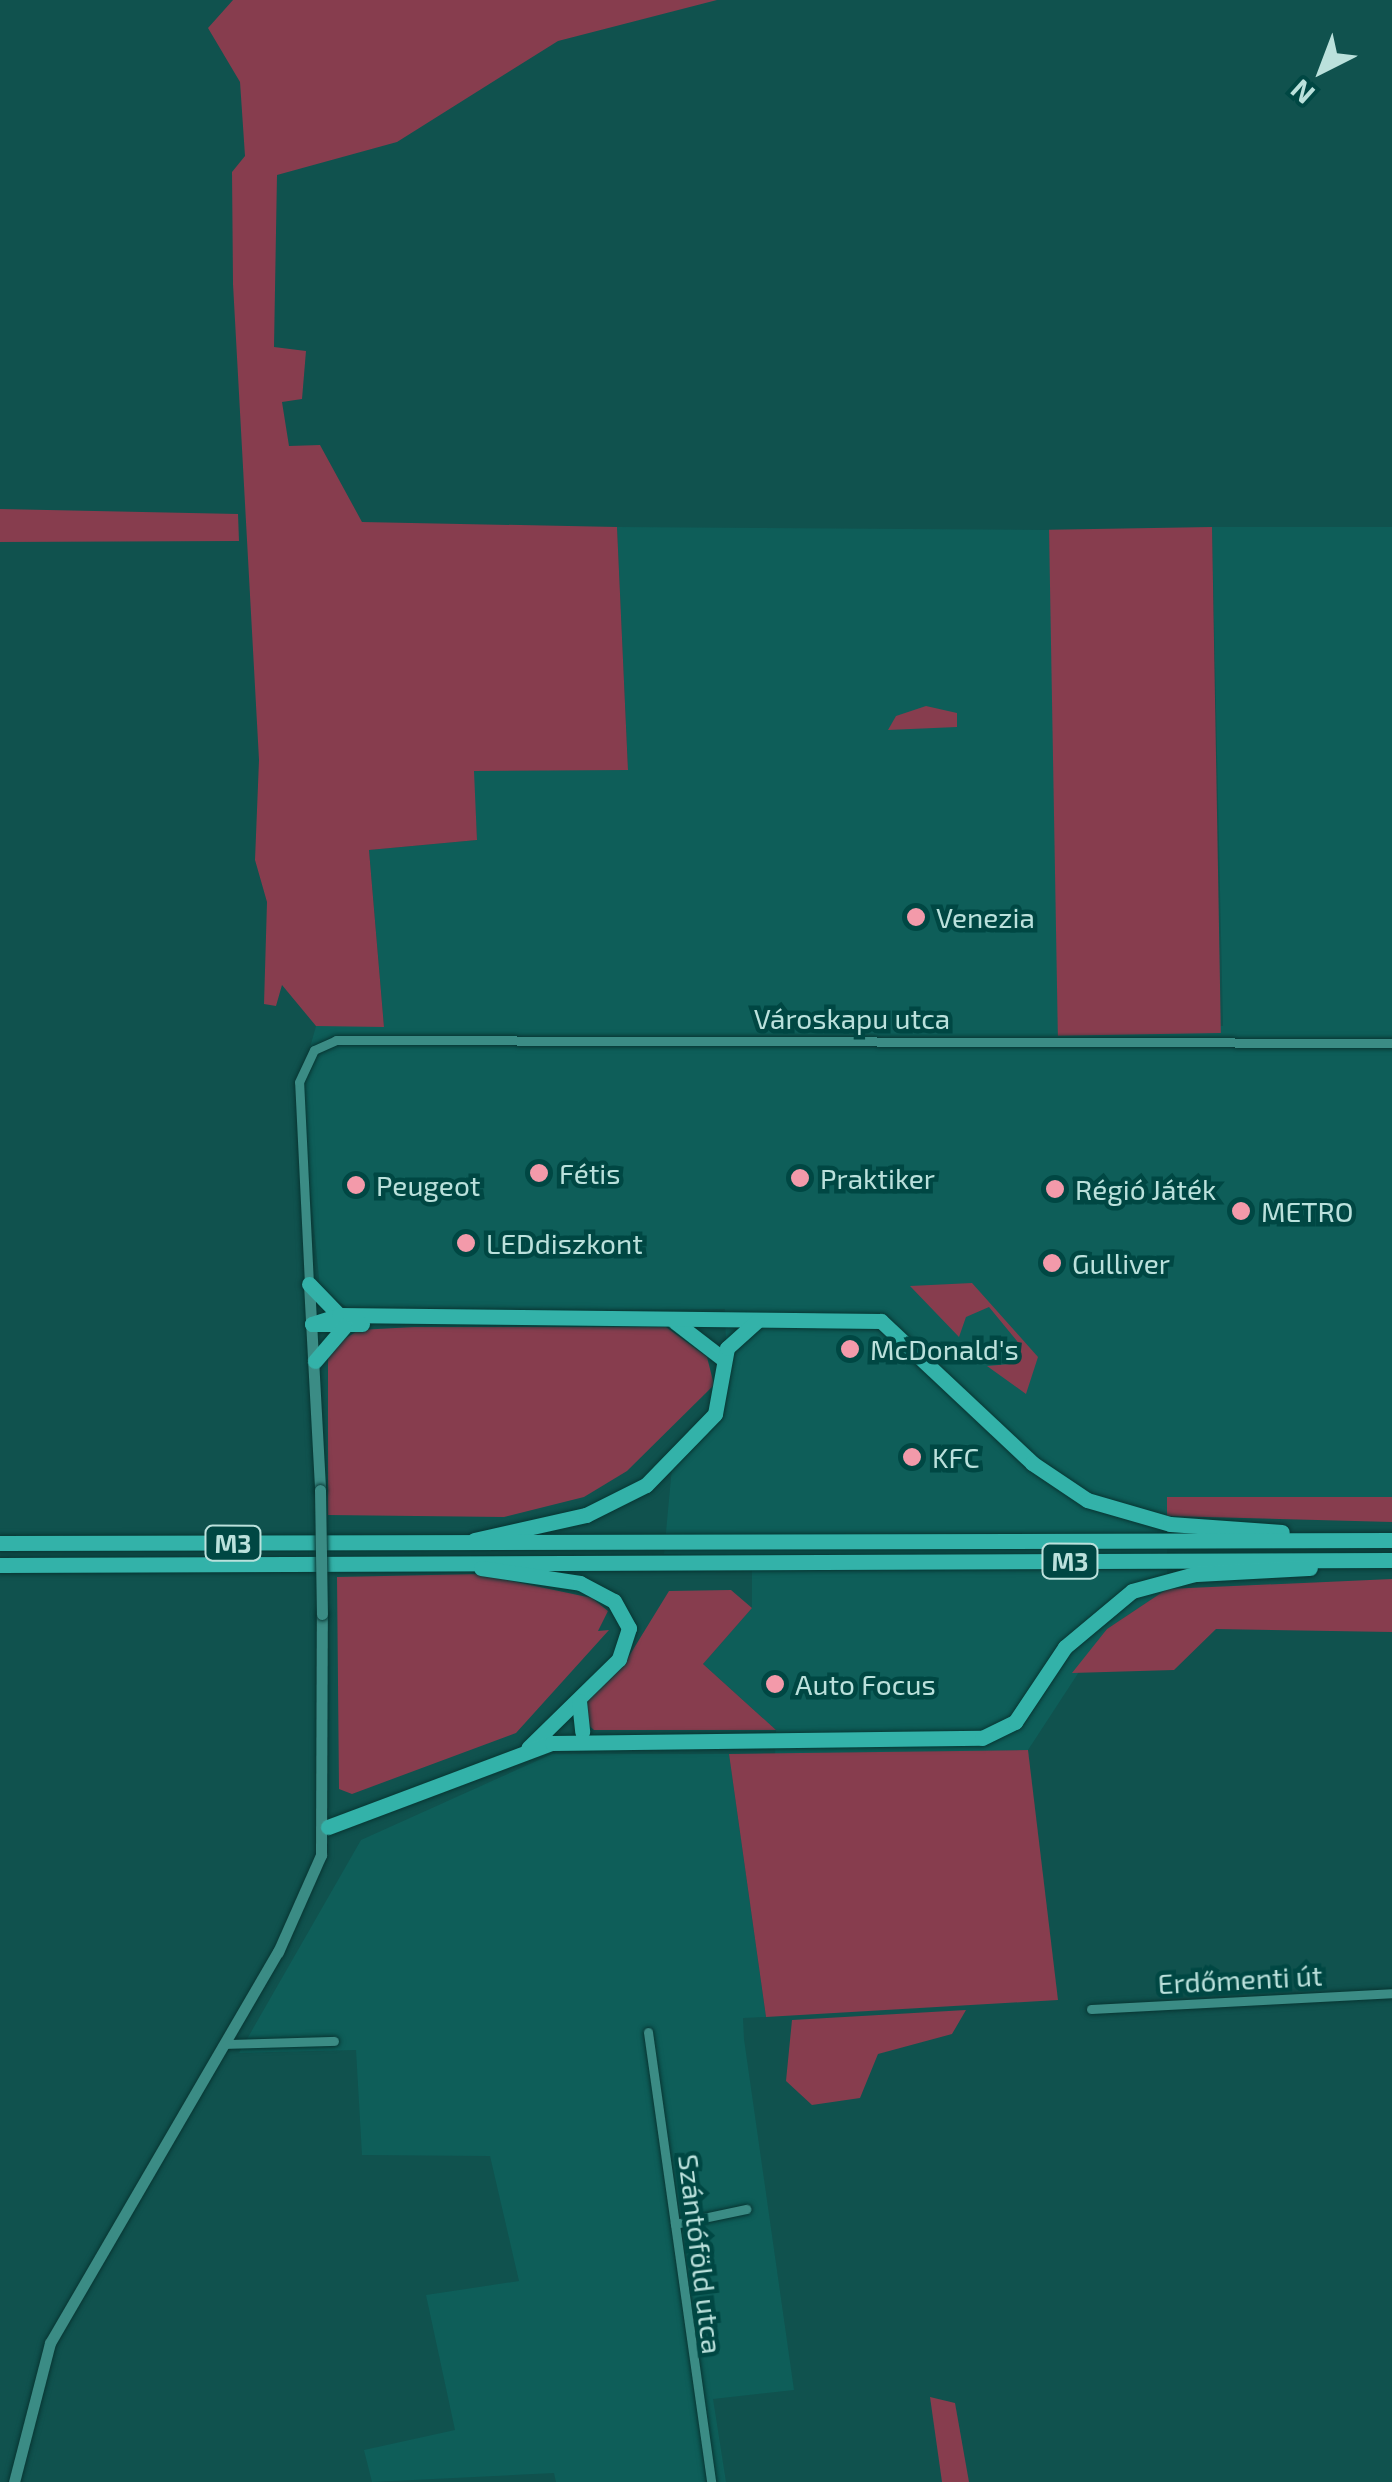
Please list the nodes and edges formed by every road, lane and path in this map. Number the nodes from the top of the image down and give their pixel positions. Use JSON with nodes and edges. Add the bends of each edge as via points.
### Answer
{"nodes":[{"id":1,"x":1392,"y":1043,"type":"edge"},
{"id":2,"x":309,"y":1284,"type":"junction"},
{"id":3,"x":342,"y":1321,"type":"junction"},
{"id":4,"x":672,"y":1321,"type":"junction"},
{"id":5,"x":720,"y":1321,"type":"junction"},
{"id":6,"x":757,"y":1321,"type":"junction"},
{"id":7,"x":312,"y":1324,"type":"junction"},
{"id":8,"x":722,"y":1353,"type":"junction"},
{"id":9,"x":315,"y":1361,"type":"junction"},
{"id":10,"x":1392,"y":1540,"type":"edge"},
{"id":11,"x":1355,"y":1541,"type":"junction"},
{"id":12,"x":465,"y":1543,"type":"junction"},
{"id":13,"x":0,"y":1544,"type":"edge"},
{"id":14,"x":1341,"y":1560,"type":"junction"},
{"id":15,"x":1392,"y":1560,"type":"edge"},
{"id":16,"x":468,"y":1563,"type":"junction"},
{"id":17,"x":0,"y":1565,"type":"edge"},
{"id":18,"x":579,"y":1701,"type":"junction"},
{"id":19,"x":549,"y":1729,"type":"junction"},
{"id":20,"x":588,"y":1736,"type":"junction"},
{"id":21,"x":524,"y":1752,"type":"junction"},
{"id":22,"x":328,"y":1826,"type":"junction"},
{"id":23,"x":1392,"y":1993,"type":"edge"},
{"id":24,"x":1090,"y":2009,"type":"dead end"},
{"id":25,"x":648,"y":2032,"type":"dead end"},
{"id":26,"x":334,"y":2041,"type":"dead end"},
{"id":27,"x":226,"y":2044,"type":"junction"},
{"id":28,"x":746,"y":2209,"type":"dead end"},
{"id":29,"x":675,"y":2224,"type":"junction"},
{"id":30,"x":14,"y":2482,"type":"edge"},
{"id":31,"x":712,"y":2482,"type":"edge"}],
"edges":[{"from":1,"to":2,"type":"street","name":"Városkapu utca","via":[[357,1037],[314,1050],[298,1082]]},
{"from":2,"to":3,"type":"highway"},
{"from":2,"to":7,"type":"street"},
{"from":3,"to":4,"type":"highway"},
{"from":3,"to":7,"type":"highway"},
{"from":3,"to":9,"type":"highway"},
{"from":4,"to":5,"type":"highway"},
{"from":4,"to":8,"type":"highway"},
{"from":5,"to":6,"type":"highway"},
{"from":5,"to":8,"type":"highway"},
{"from":6,"to":8,"type":"highway"},
{"from":6,"to":11,"type":"highway","via":[[886,1322],[1024,1453],[1078,1494],[1132,1516]]},
{"from":7,"to":9,"type":"street"},
{"from":8,"to":12,"type":"highway","via":[[714,1414],[630,1496],[586,1516]]},
{"from":9,"to":22,"type":"street","bridge":true},
{"from":10,"to":11,"type":"highway","number":"M3"},
{"from":11,"to":12,"type":"highway","number":"M3"},
{"from":12,"to":13,"type":"highway","number":"M3"},
{"from":14,"to":15,"type":"highway","number":"M3"},
{"from":14,"to":16,"type":"highway","number":"M3"},
{"from":14,"to":20,"type":"highway","via":[[1195,1574],[1132,1590],[1044,1678],[1015,1722],[982,1738]]},
{"from":16,"to":17,"type":"highway","number":"M3"},
{"from":16,"to":18,"type":"highway","via":[[605,1595],[627,1620],[628,1648]]},
{"from":18,"to":19,"type":"highway"},
{"from":18,"to":20,"type":"highway"},
{"from":19,"to":20,"type":"highway"},
{"from":19,"to":21,"type":"highway"},
{"from":20,"to":21,"type":"highway"},
{"from":21,"to":22,"type":"highway"},
{"from":22,"to":27,"type":"street","via":[[304,1901]]},
{"from":23,"to":24,"type":"street","name":"Erdőmenti út"},
{"from":25,"to":29,"type":"street","name":"Szántóföld utca"},
{"from":26,"to":27,"type":"street"},
{"from":27,"to":30,"type":"street","via":[[50,2343]]},
{"from":28,"to":29,"type":"street"},
{"from":29,"to":31,"type":"street","name":"Szántóföld utca"}]}
